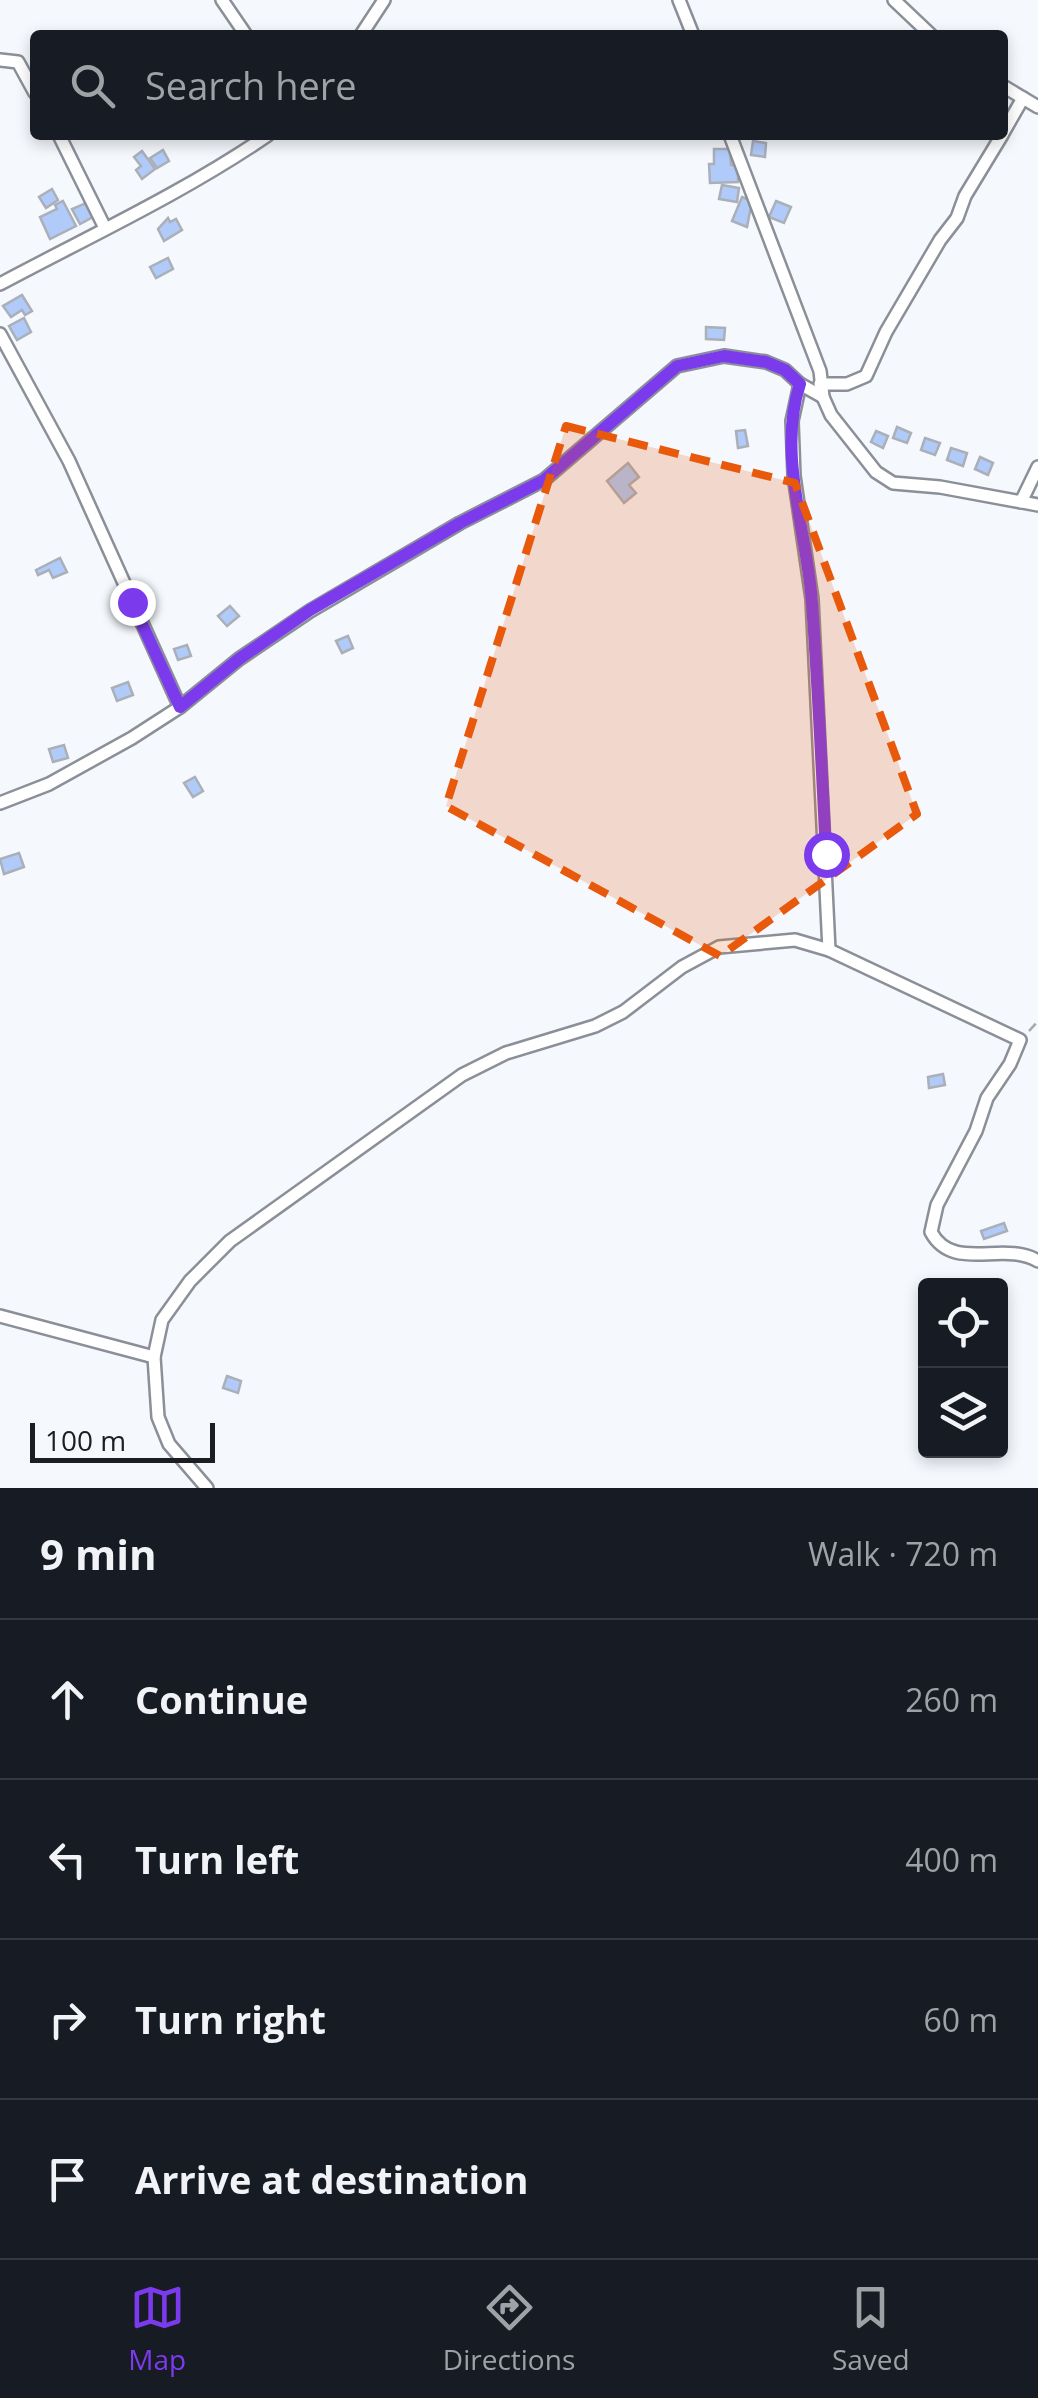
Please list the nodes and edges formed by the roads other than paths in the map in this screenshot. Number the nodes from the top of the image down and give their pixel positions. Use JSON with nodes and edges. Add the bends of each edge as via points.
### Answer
{"nodes":[{"id":1,"x":222,"y":0,"type":"edge"},
{"id":2,"x":384,"y":0,"type":"edge"},
{"id":3,"x":679,"y":0,"type":"edge"},
{"id":4,"x":894,"y":0,"type":"edge"},
{"id":5,"x":243,"y":30,"type":"edge"},
{"id":6,"x":364,"y":30,"type":"edge"},
{"id":7,"x":691,"y":30,"type":"edge"},
{"id":8,"x":926,"y":30,"type":"edge"},
{"id":9,"x":0,"y":60,"type":"edge"},
{"id":10,"x":30,"y":84,"type":"edge"},
{"id":11,"x":1008,"y":89,"type":"edge"},
{"id":12,"x":1023,"y":98,"type":"junction"},
{"id":13,"x":1038,"y":107,"type":"edge"},
{"id":14,"x":1008,"y":124,"type":"edge"},
{"id":15,"x":61,"y":140,"type":"edge"},
{"id":16,"x":261,"y":140,"type":"edge"},
{"id":17,"x":732,"y":140,"type":"edge"},
{"id":18,"x":998,"y":140,"type":"edge"},
{"id":19,"x":105,"y":228,"type":"junction"},
{"id":20,"x":0,"y":284,"type":"edge"},
{"id":21,"x":0,"y":334,"type":"edge"},
{"id":22,"x":800,"y":384,"type":"junction"},
{"id":23,"x":822,"y":390,"type":"junction"},
{"id":24,"x":1038,"y":467,"type":"edge"},
{"id":25,"x":1021,"y":502,"type":"junction"},
{"id":26,"x":1038,"y":505,"type":"edge"},
{"id":27,"x":180,"y":707,"type":"junction"},
{"id":28,"x":0,"y":803,"type":"edge"},
{"id":29,"x":829,"y":950,"type":"junction"},
{"id":30,"x":1038,"y":1260,"type":"edge"},
{"id":31,"x":0,"y":1316,"type":"edge"},
{"id":32,"x":154,"y":1356,"type":"junction"},
{"id":33,"x":208,"y":1488,"type":"edge"}],
"edges":[{"from":1,"to":5,"type":"street"},
{"from":2,"to":6,"type":"street"},
{"from":3,"to":7,"type":"street"},
{"from":4,"to":8,"type":"street"},
{"from":9,"to":10,"type":"street","via":[[18,62]]},
{"from":11,"to":12,"type":"street"},
{"from":12,"to":13,"type":"street"},
{"from":12,"to":14,"type":"street"},
{"from":15,"to":19,"type":"street"},
{"from":16,"to":19,"type":"street"},
{"from":17,"to":23,"type":"street"},
{"from":18,"to":23,"type":"street","via":[[866,376]]},
{"from":19,"to":20,"type":"street"},
{"from":21,"to":27,"type":"street","via":[[69,460]]},
{"from":22,"to":23,"type":"street"},
{"from":22,"to":27,"type":"street","via":[[766,362],[724,356],[677,366],[544,480],[310,610]]},
{"from":22,"to":29,"type":"street","via":[[792,421],[794,476],[812,600]]},
{"from":23,"to":25,"type":"street","via":[[831,414],[876,472],[893,483]]},
{"from":24,"to":25,"type":"street"},
{"from":25,"to":26,"type":"street"},
{"from":27,"to":28,"type":"street","via":[[49,784]]},
{"from":29,"to":30,"type":"street","via":[[1020,1040],[937,1205],[931,1232],[954,1251],[1018,1251]]},
{"from":29,"to":32,"type":"street","via":[[794,940],[718,947],[609,1020],[462,1075],[230,1241],[162,1320]]},
{"from":31,"to":32,"type":"street"},
{"from":32,"to":33,"type":"street","via":[[158,1418],[169,1444]]}]}
